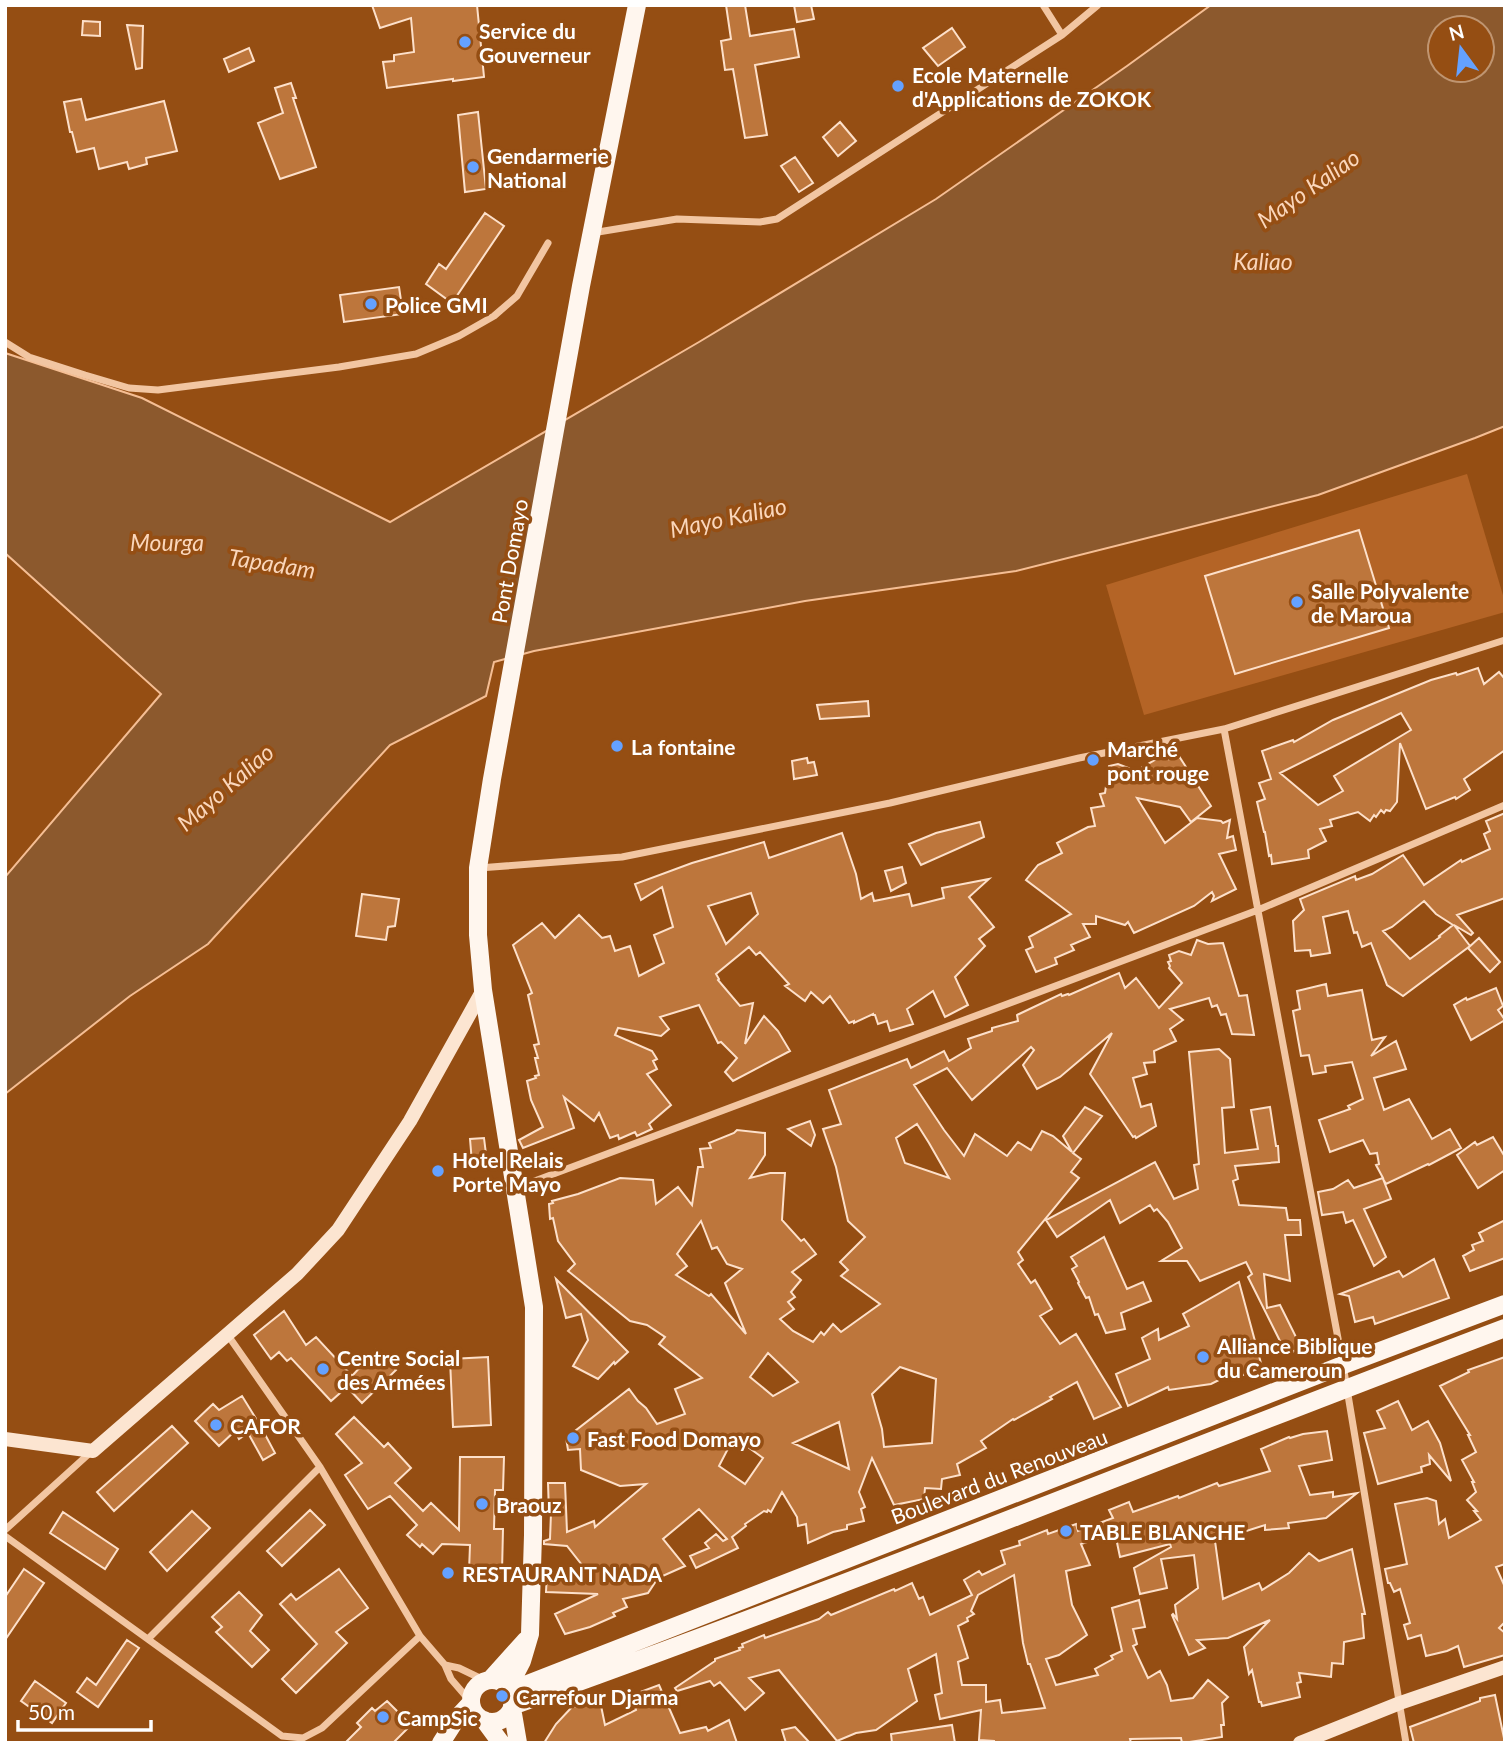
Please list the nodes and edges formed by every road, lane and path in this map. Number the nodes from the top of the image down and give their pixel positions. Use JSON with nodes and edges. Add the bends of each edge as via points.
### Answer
{"nodes":[{"id":1,"x":637,"y":5,"type":"edge"},
{"id":2,"x":1043,"y":5,"type":"edge"},
{"id":3,"x":1098,"y":5,"type":"edge"},
{"id":4,"x":1062,"y":35,"type":"junction"},
{"id":5,"x":593,"y":233,"type":"junction"},
{"id":6,"x":548,"y":243,"type":"dead end"},
{"id":7,"x":5,"y":342,"type":"edge"},
{"id":8,"x":1503,"y":644,"type":"edge"},
{"id":9,"x":1224,"y":729,"type":"junction"},
{"id":10,"x":1505,"y":805,"type":"edge"},
{"id":11,"x":478,"y":868,"type":"junction"},
{"id":12,"x":1258,"y":910,"type":"junction"},
{"id":13,"x":482,"y":990,"type":"junction"},
{"id":14,"x":515,"y":1188,"type":"junction"},
{"id":15,"x":1505,"y":1304,"type":"edge"},
{"id":16,"x":1505,"y":1328,"type":"edge"},
{"id":17,"x":227,"y":1334,"type":"junction"},
{"id":18,"x":1343,"y":1365,"type":"junction"},
{"id":19,"x":1347,"y":1387,"type":"junction"},
{"id":20,"x":5,"y":1439,"type":"edge"},
{"id":21,"x":93,"y":1451,"type":"junction"},
{"id":22,"x":320,"y":1467,"type":"junction"},
{"id":23,"x":5,"y":1530,"type":"edge"},
{"id":24,"x":5,"y":1536,"type":"edge"},
{"id":25,"x":530,"y":1634,"type":"junction"},
{"id":26,"x":420,"y":1636,"type":"junction"},
{"id":27,"x":148,"y":1639,"type":"junction"},
{"id":28,"x":444,"y":1665,"type":"junction"},
{"id":29,"x":1505,"y":1667,"type":"edge"},
{"id":30,"x":488,"y":1680,"type":"junction"},
{"id":31,"x":511,"y":1698,"type":"junction"},
{"id":32,"x":1400,"y":1703,"type":"junction"},
{"id":33,"x":477,"y":1711,"type":"junction"},
{"id":34,"x":443,"y":1743,"type":"edge"},
{"id":35,"x":501,"y":1743,"type":"edge"},
{"id":36,"x":518,"y":1743,"type":"edge"},
{"id":37,"x":1300,"y":1743,"type":"edge"},
{"id":38,"x":1406,"y":1743,"type":"edge"}],
"edges":[{"from":1,"to":5,"type":"main road","name":"Pont Domayo"},
{"from":2,"to":4,"type":"street"},
{"from":3,"to":4,"type":"street"},
{"from":4,"to":5,"type":"street","via":[[777,219],[677,219]]},
{"from":5,"to":11,"type":"main road","name":"Pont Domayo"},
{"from":6,"to":7,"type":"street","via":[[517,296],[494,316],[416,354],[158,390],[129,388],[29,357]]},
{"from":8,"to":9,"type":"street"},
{"from":9,"to":11,"type":"street","via":[[622,857]]},
{"from":9,"to":12,"type":"street"},
{"from":10,"to":12,"type":"street"},
{"from":11,"to":13,"type":"main road","name":"Pont Domayo"},
{"from":12,"to":14,"type":"street"},
{"from":12,"to":18,"type":"street"},
{"from":13,"to":14,"type":"main road","name":"Pont Domayo"},
{"from":13,"to":17,"type":"street","via":[[410,1121],[338,1230],[297,1274]]},
{"from":14,"to":25,"type":"main road","name":"Pont Domayo","via":[[534,1307]]},
{"from":15,"to":18,"type":"main road","name":"Boulevard du Renouveau"},
{"from":16,"to":19,"type":"main road","name":"Boulevard du Renouveau"},
{"from":17,"to":21,"type":"street"},
{"from":17,"to":22,"type":"street"},
{"from":18,"to":19,"type":"street"},
{"from":18,"to":31,"type":"main road","name":"Boulevard du Renouveau"},
{"from":19,"to":31,"type":"main road","name":"Boulevard du Renouveau","via":[[856,1580]]},
{"from":19,"to":32,"type":"street"},
{"from":20,"to":21,"type":"street"},
{"from":21,"to":23,"type":"street"},
{"from":22,"to":26,"type":"street"},
{"from":22,"to":27,"type":"street"},
{"from":24,"to":27,"type":"street"},
{"from":25,"to":30,"type":"main road"},
{"from":25,"to":31,"type":"main road","name":"Pont Domayo"},
{"from":26,"to":27,"type":"street","via":[[322,1728],[303,1738],[282,1736]]},
{"from":26,"to":28,"type":"street"},
{"from":28,"to":30,"type":"street"},
{"from":28,"to":33,"type":"street"},
{"from":29,"to":32,"type":"street"},
{"from":30,"to":31,"type":"main road","via":[[502,1682]]},
{"from":30,"to":33,"type":"main road","via":[[475,1689]]},
{"from":31,"to":33,"type":"main road","via":[[502,1719],[493,1721]]},
{"from":31,"to":36,"type":"main road"},
{"from":32,"to":37,"type":"street"},
{"from":32,"to":38,"type":"street"},
{"from":33,"to":34,"type":"main road","via":[[457,1718]]},
{"from":33,"to":35,"type":"main road"}]}
